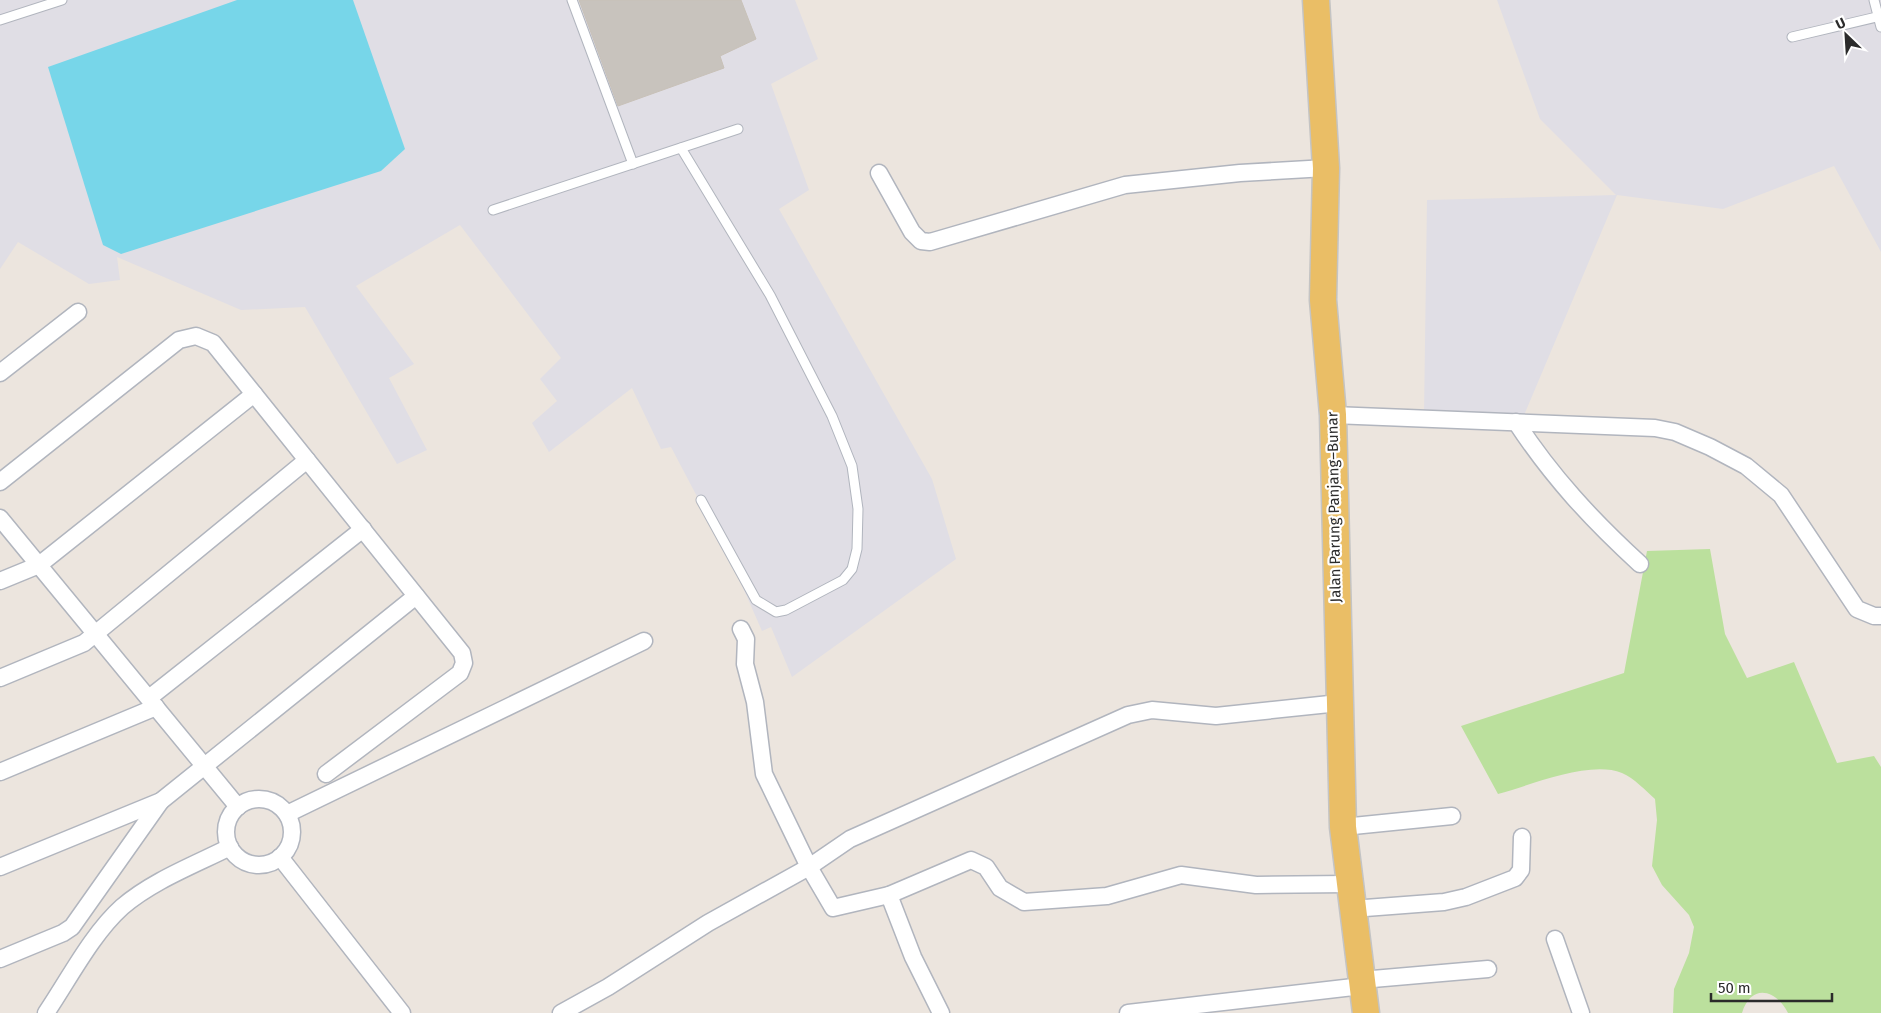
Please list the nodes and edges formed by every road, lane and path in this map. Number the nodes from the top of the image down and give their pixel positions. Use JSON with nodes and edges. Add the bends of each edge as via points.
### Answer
{"nodes":[{"id":1,"x":62,"y":0,"type":"edge"},
{"id":2,"x":572,"y":0,"type":"edge"},
{"id":3,"x":1316,"y":0,"type":"edge"},
{"id":4,"x":1874,"y":0,"type":"edge"},
{"id":5,"x":1880,"y":17,"type":"edge"},
{"id":6,"x":0,"y":20,"type":"edge"},
{"id":7,"x":1881,"y":27,"type":"edge"},
{"id":8,"x":1792,"y":37,"type":"dead end"},
{"id":9,"x":738,"y":129,"type":"dead end"},
{"id":10,"x":681,"y":148,"type":"junction"},
{"id":11,"x":633,"y":164,"type":"junction"},
{"id":12,"x":1326,"y":168,"type":"junction"},
{"id":13,"x":879,"y":174,"type":"dead end"},
{"id":14,"x":493,"y":210,"type":"dead end"},
{"id":15,"x":78,"y":312,"type":"dead end"},
{"id":16,"x":0,"y":372,"type":"edge"},
{"id":17,"x":254,"y":394,"type":"junction"},
{"id":18,"x":1333,"y":415,"type":"junction"},
{"id":19,"x":1516,"y":422,"type":"junction"},
{"id":20,"x":307,"y":460,"type":"junction"},
{"id":21,"x":0,"y":482,"type":"edge"},
{"id":22,"x":701,"y":500,"type":"dead end"},
{"id":23,"x":0,"y":518,"type":"edge"},
{"id":24,"x":363,"y":530,"type":"junction"},
{"id":25,"x":1640,"y":564,"type":"dead end"},
{"id":26,"x":39,"y":565,"type":"junction"},
{"id":27,"x":0,"y":581,"type":"edge"},
{"id":28,"x":416,"y":596,"type":"junction"},
{"id":29,"x":1881,"y":616,"type":"edge"},
{"id":30,"x":742,"y":629,"type":"dead end"},
{"id":31,"x":95,"y":633,"type":"junction"},
{"id":32,"x":644,"y":641,"type":"dead end"},
{"id":33,"x":0,"y":678,"type":"edge"},
{"id":34,"x":152,"y":702,"type":"junction"},
{"id":35,"x":1339,"y":703,"type":"junction"},
{"id":36,"x":205,"y":766,"type":"junction"},
{"id":37,"x":0,"y":772,"type":"edge"},
{"id":38,"x":326,"y":774,"type":"dead end"},
{"id":39,"x":161,"y":801,"type":"junction"},
{"id":40,"x":238,"y":806,"type":"junction"},
{"id":41,"x":287,"y":814,"type":"junction"},
{"id":42,"x":1452,"y":816,"type":"dead end"},
{"id":43,"x":1343,"y":827,"type":"junction"},
{"id":44,"x":1522,"y":837,"type":"dead end"},
{"id":45,"x":230,"y":848,"type":"junction"},
{"id":46,"x":280,"y":857,"type":"junction"},
{"id":47,"x":0,"y":867,"type":"edge"},
{"id":48,"x":809,"y":867,"type":"junction"},
{"id":49,"x":889,"y":895,"type":"junction"},
{"id":50,"x":1350,"y":896,"type":"junction"},
{"id":51,"x":1555,"y":939,"type":"dead end"},
{"id":52,"x":0,"y":959,"type":"edge"},
{"id":53,"x":1488,"y":969,"type":"dead end"},
{"id":54,"x":1362,"y":983,"type":"junction"},
{"id":55,"x":46,"y":1013,"type":"edge"},
{"id":56,"x":402,"y":1013,"type":"edge"},
{"id":57,"x":561,"y":1013,"type":"edge"},
{"id":58,"x":941,"y":1013,"type":"edge"},
{"id":59,"x":1128,"y":1013,"type":"edge"},
{"id":60,"x":1366,"y":1013,"type":"edge"},
{"id":61,"x":1581,"y":1013,"type":"edge"}],
"edges":[{"from":1,"to":6,"type":"lane"},
{"from":2,"to":11,"type":"lane"},
{"from":3,"to":12,"type":"main road","name":"Jalan Parung Panjang–Bunar"},
{"from":4,"to":5,"type":"lane"},
{"from":5,"to":7,"type":"lane"},
{"from":5,"to":8,"type":"lane"},
{"from":9,"to":10,"type":"lane"},
{"from":10,"to":11,"type":"lane"},
{"from":10,"to":22,"type":"lane","via":[[770,295],[832,416],[852,466],[858,509],[857,549],[852,569],[843,580],[786,610],[776,612],[756,600]]},
{"from":11,"to":14,"type":"lane"},
{"from":12,"to":13,"type":"street","via":[[1125,185],[930,242],[922,241],[912,232]]},
{"from":12,"to":18,"type":"main road","name":"Jalan Parung Panjang–Bunar","via":[[1323,300]]},
{"from":15,"to":16,"type":"street"},
{"from":17,"to":20,"type":"street"},
{"from":17,"to":21,"type":"street","via":[[213,343],[196,336],[179,340]]},
{"from":17,"to":26,"type":"street"},
{"from":18,"to":19,"type":"street"},
{"from":18,"to":35,"type":"main road","name":"Jalan Parung Panjang–Bunar"},
{"from":19,"to":25,"type":"street","via":[[1543,463],[1589,516]]},
{"from":19,"to":29,"type":"street","via":[[1655,428],[1684,436],[1739,462],[1781,495],[1857,609]]},
{"from":20,"to":24,"type":"street"},
{"from":20,"to":31,"type":"street"},
{"from":23,"to":26,"type":"street"},
{"from":24,"to":28,"type":"street"},
{"from":24,"to":34,"type":"street"},
{"from":26,"to":27,"type":"street"},
{"from":26,"to":31,"type":"street"},
{"from":28,"to":36,"type":"street"},
{"from":28,"to":38,"type":"street","via":[[462,653],[464,663],[460,673]]},
{"from":30,"to":48,"type":"street","via":[[764,774]]},
{"from":31,"to":33,"type":"street","via":[[84,643]]},
{"from":31,"to":34,"type":"street"},
{"from":32,"to":41,"type":"street"},
{"from":34,"to":36,"type":"street"},
{"from":34,"to":37,"type":"street"},
{"from":35,"to":43,"type":"main road","name":"Jalan Parung Panjang–Bunar"},
{"from":35,"to":48,"type":"street","via":[[1216,716],[1152,710],[1128,715],[850,838]]},
{"from":36,"to":39,"type":"street"},
{"from":36,"to":40,"type":"street"},
{"from":39,"to":47,"type":"street"},
{"from":39,"to":52,"type":"street","via":[[72,927]]},
{"from":40,"to":41,"type":"street","via":[[259,799],[280,806]]},
{"from":40,"to":45,"type":"street","via":[[227,826]]},
{"from":41,"to":46,"type":"street","via":[[292,825],[292,837]]},
{"from":42,"to":43,"type":"street"},
{"from":43,"to":50,"type":"main road","name":"Jalan Parung Panjang–Bunar"},
{"from":44,"to":50,"type":"street","via":[[1521,870],[1515,878],[1466,897],[1444,902]]},
{"from":45,"to":46,"type":"street","via":[[237,857],[258,865]]},
{"from":45,"to":55,"type":"street","via":[[122,907]]},
{"from":46,"to":56,"type":"street"},
{"from":48,"to":49,"type":"street","via":[[833,908]]},
{"from":48,"to":57,"type":"street","via":[[708,923]]},
{"from":49,"to":50,"type":"street","via":[[971,860],[986,867],[1000,888],[1024,902],[1107,896],[1181,875]]},
{"from":49,"to":58,"type":"street","via":[[913,957]]},
{"from":50,"to":54,"type":"main road","name":"Jalan Parung Panjang–Bunar"},
{"from":51,"to":61,"type":"street"},
{"from":53,"to":54,"type":"street"},
{"from":54,"to":59,"type":"street"},
{"from":54,"to":60,"type":"main road","name":"Jalan Parung Panjang–Bunar"}]}
